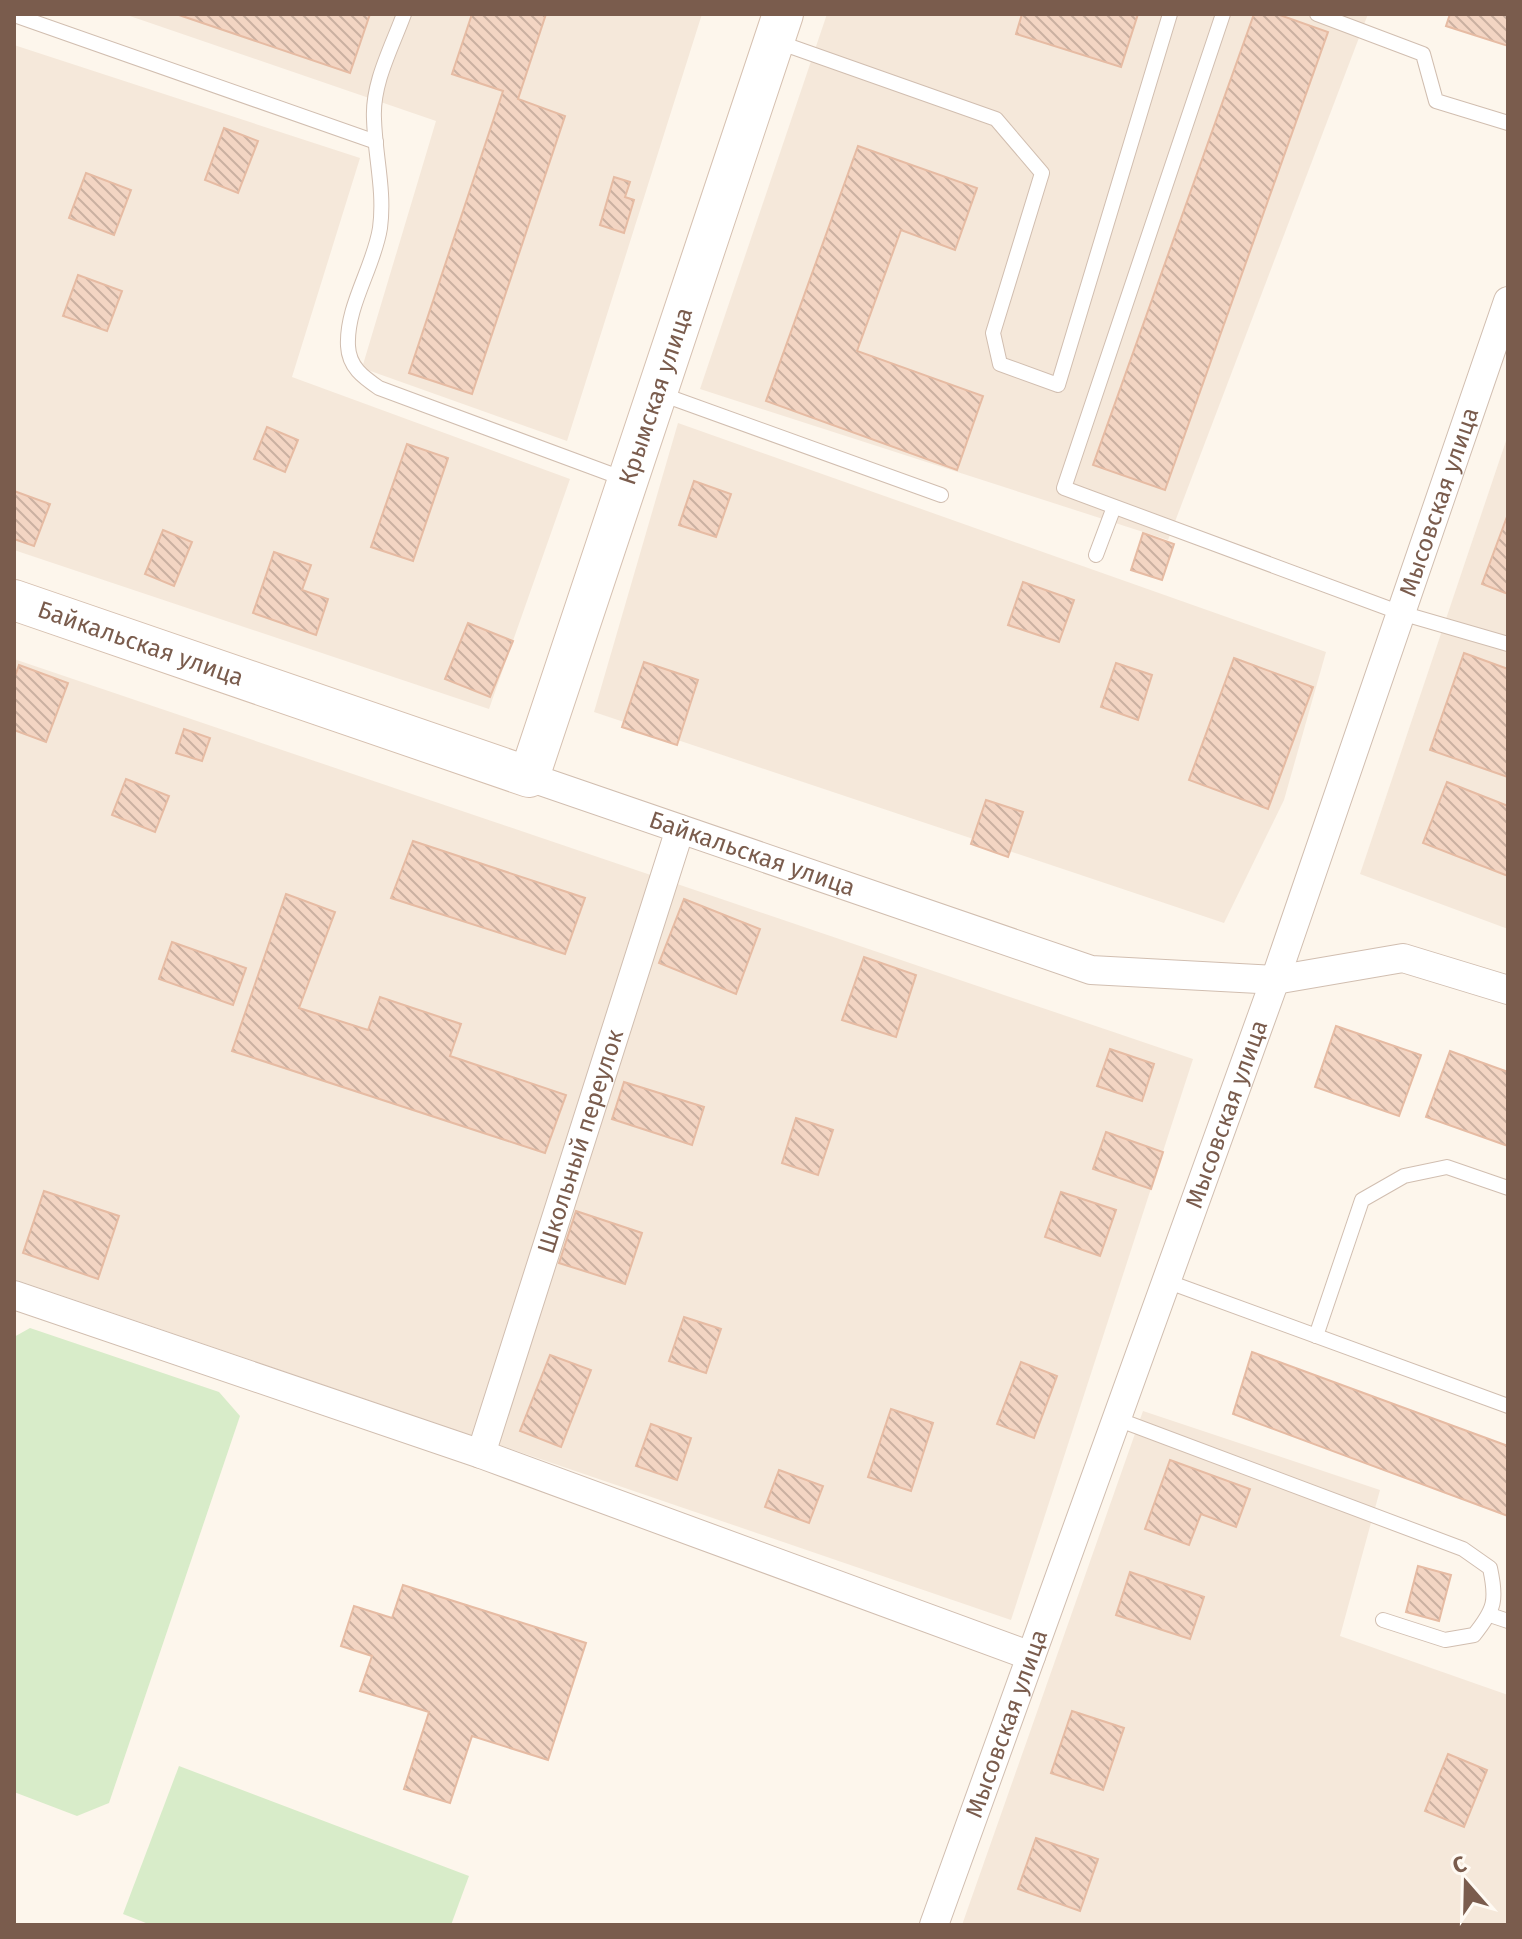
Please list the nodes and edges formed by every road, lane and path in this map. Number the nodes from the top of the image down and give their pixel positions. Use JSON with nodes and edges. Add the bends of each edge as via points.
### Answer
{"nodes":[{"id":1,"x":404,"y":14,"type":"edge"},
{"id":2,"x":1170,"y":14,"type":"edge"},
{"id":3,"x":1223,"y":14,"type":"edge"},
{"id":4,"x":1317,"y":14,"type":"edge"},
{"id":5,"x":14,"y":15,"type":"edge"},
{"id":6,"x":778,"y":28,"type":"edge"},
{"id":7,"x":1508,"y":123,"type":"edge"},
{"id":8,"x":376,"y":142,"type":"junction"},
{"id":9,"x":1508,"y":301,"type":"edge"},
{"id":10,"x":656,"y":393,"type":"junction"},
{"id":11,"x":628,"y":480,"type":"junction"},
{"id":12,"x":941,"y":495,"type":"dead end"},
{"id":13,"x":1114,"y":507,"type":"junction"},
{"id":14,"x":1096,"y":555,"type":"dead end"},
{"id":15,"x":14,"y":600,"type":"edge"},
{"id":16,"x":1401,"y":613,"type":"junction"},
{"id":17,"x":1508,"y":644,"type":"edge"},
{"id":18,"x":529,"y":777,"type":"junction"},
{"id":19,"x":680,"y":829,"type":"junction"},
{"id":20,"x":1275,"y":980,"type":"junction"},
{"id":21,"x":1508,"y":990,"type":"edge"},
{"id":22,"x":1508,"y":1188,"type":"edge"},
{"id":23,"x":1166,"y":1281,"type":"junction"},
{"id":24,"x":14,"y":1295,"type":"edge"},
{"id":25,"x":1316,"y":1336,"type":"junction"},
{"id":26,"x":1508,"y":1406,"type":"edge"},
{"id":27,"x":1117,"y":1419,"type":"junction"},
{"id":28,"x":481,"y":1454,"type":"junction"},
{"id":29,"x":1490,"y":1615,"type":"junction"},
{"id":30,"x":1383,"y":1620,"type":"dead end"},
{"id":31,"x":1508,"y":1621,"type":"edge"},
{"id":32,"x":1031,"y":1656,"type":"junction"},
{"id":33,"x":934,"y":1925,"type":"edge"}],
"edges":[{"from":1,"to":8,"type":"lane","via":[[377,88]]},
{"from":2,"to":6,"type":"lane","via":[[1058,385],[1000,364],[993,333],[1042,173],[996,119]]},
{"from":3,"to":13,"type":"lane","via":[[1064,488]]},
{"from":4,"to":7,"type":"lane","via":[[1423,54],[1436,101]]},
{"from":5,"to":8,"type":"lane"},
{"from":6,"to":10,"type":"main road","name":"Крымская улица"},
{"from":8,"to":11,"type":"lane","via":[[380,229],[350,329],[348,348],[357,373],[379,388]]},
{"from":9,"to":16,"type":"street","name":"Мысовская улица"},
{"from":10,"to":11,"type":"main road","name":"Крымская улица"},
{"from":10,"to":12,"type":"lane"},
{"from":11,"to":18,"type":"main road","name":"Крымская улица"},
{"from":13,"to":14,"type":"lane"},
{"from":13,"to":16,"type":"lane"},
{"from":15,"to":18,"type":"main road","name":"Байкальская улица"},
{"from":16,"to":17,"type":"lane"},
{"from":16,"to":20,"type":"street","name":"Мысовская улица"},
{"from":18,"to":19,"type":"street","name":"Байкальская улица"},
{"from":19,"to":20,"type":"street","name":"Байкальская улица","via":[[1091,970]]},
{"from":19,"to":28,"type":"street","name":"Школьный переулок"},
{"from":20,"to":21,"type":"street","name":"Байкальская улица","via":[[1403,958]]},
{"from":20,"to":23,"type":"street","name":"Мысовская улица"},
{"from":22,"to":25,"type":"lane","via":[[1447,1167],[1404,1176],[1362,1200]]},
{"from":23,"to":25,"type":"lane"},
{"from":23,"to":27,"type":"street","name":"Мысовская улица"},
{"from":24,"to":28,"type":"street"},
{"from":25,"to":26,"type":"lane"},
{"from":27,"to":29,"type":"lane","via":[[1463,1549],[1490,1568],[1496,1594]]},
{"from":27,"to":32,"type":"street","name":"Мысовская улица"},
{"from":28,"to":32,"type":"street"},
{"from":29,"to":30,"type":"lane","via":[[1474,1635],[1445,1640]]},
{"from":29,"to":31,"type":"lane"},
{"from":32,"to":33,"type":"street","name":"Мысовская улица"}]}
